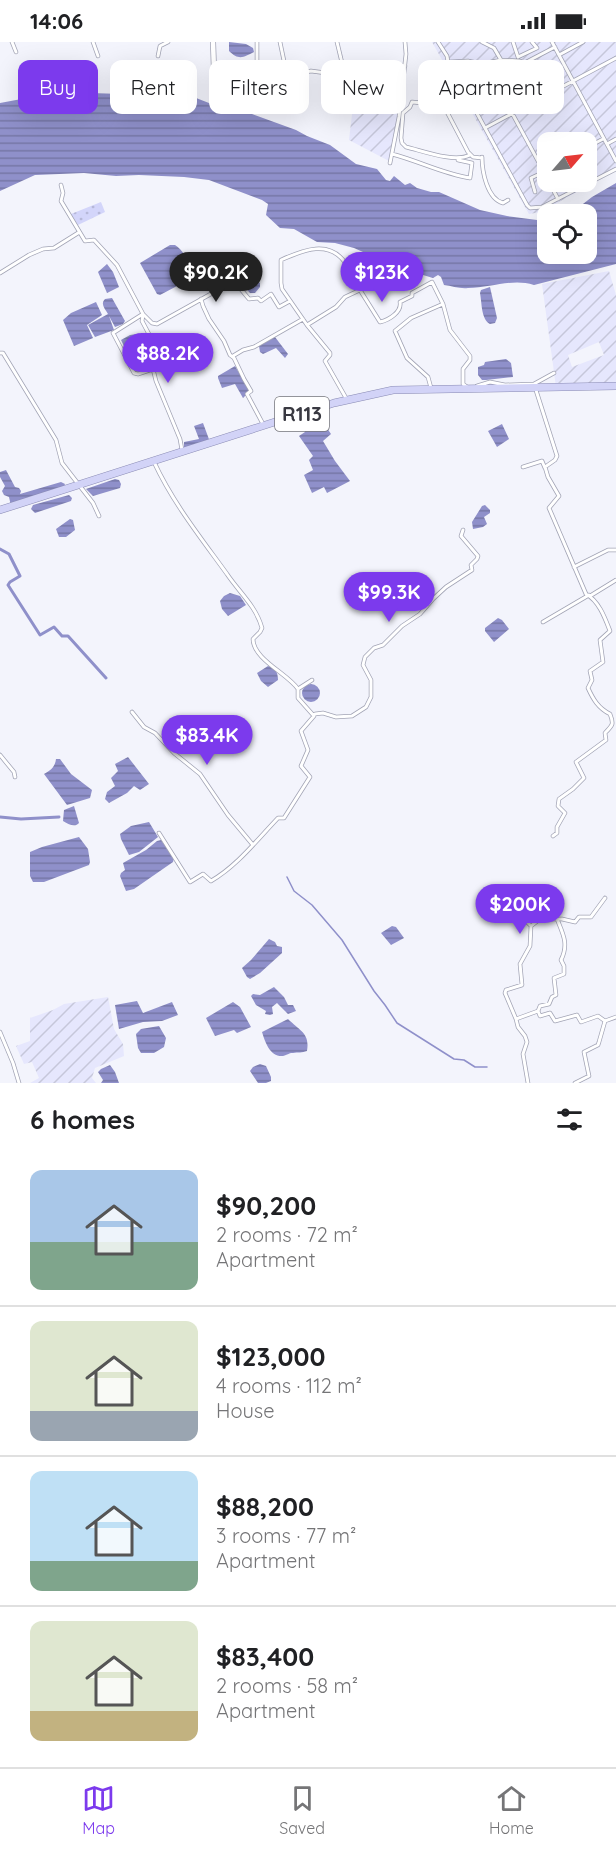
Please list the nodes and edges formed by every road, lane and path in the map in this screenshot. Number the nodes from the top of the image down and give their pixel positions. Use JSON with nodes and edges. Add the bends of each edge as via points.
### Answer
{"nodes":[{"id":1,"x":12,"y":42,"type":"edge"},
{"id":2,"x":93,"y":42,"type":"edge"},
{"id":3,"x":168,"y":42,"type":"edge"},
{"id":4,"x":213,"y":42,"type":"edge"},
{"id":5,"x":257,"y":42,"type":"edge"},
{"id":6,"x":280,"y":42,"type":"edge"},
{"id":7,"x":337,"y":42,"type":"edge"},
{"id":8,"x":405,"y":42,"type":"edge"},
{"id":9,"x":438,"y":42,"type":"edge"},
{"id":10,"x":482,"y":42,"type":"edge"},
{"id":11,"x":513,"y":42,"type":"edge"},
{"id":12,"x":532,"y":42,"type":"edge"},
{"id":13,"x":552,"y":42,"type":"edge"},
{"id":14,"x":583,"y":42,"type":"edge"},
{"id":15,"x":555,"y":48,"type":"junction"},
{"id":16,"x":16,"y":52,"type":"dead end"},
{"id":17,"x":559,"y":55,"type":"junction"},
{"id":18,"x":98,"y":56,"type":"dead end"},
{"id":19,"x":158,"y":57,"type":"dead end"},
{"id":20,"x":616,"y":58,"type":"edge"},
{"id":21,"x":214,"y":60,"type":"edge"},
{"id":22,"x":257,"y":60,"type":"edge"},
{"id":23,"x":284,"y":60,"type":"edge"},
{"id":24,"x":341,"y":60,"type":"edge"},
{"id":25,"x":405,"y":60,"type":"edge"},
{"id":26,"x":448,"y":60,"type":"edge"},
{"id":27,"x":501,"y":60,"type":"edge"},
{"id":28,"x":520,"y":60,"type":"edge"},
{"id":29,"x":521,"y":60,"type":"edge"},
{"id":30,"x":523,"y":60,"type":"edge"},
{"id":31,"x":573,"y":81,"type":"junction"},
{"id":32,"x":564,"y":86,"type":"edge"},
{"id":33,"x":418,"y":102,"type":"edge"},
{"id":34,"x":399,"y":114,"type":"edge"},
{"id":35,"x":449,"y":114,"type":"edge"},
{"id":36,"x":478,"y":114,"type":"edge"},
{"id":37,"x":510,"y":114,"type":"edge"},
{"id":38,"x":513,"y":114,"type":"edge"},
{"id":39,"x":485,"y":128,"type":"junction"},
{"id":40,"x":604,"y":139,"type":"junction"},
{"id":41,"x":616,"y":139,"type":"edge"},
{"id":42,"x":597,"y":142,"type":"edge"},
{"id":43,"x":607,"y":144,"type":"junction"},
{"id":44,"x":395,"y":146,"type":"junction"},
{"id":45,"x":392,"y":154,"type":"junction"},
{"id":46,"x":472,"y":156,"type":"junction"},
{"id":47,"x":537,"y":156,"type":"edge"},
{"id":48,"x":616,"y":161,"type":"edge"},
{"id":49,"x":390,"y":163,"type":"dead end"},
{"id":50,"x":472,"y":163,"type":"junction"},
{"id":51,"x":616,"y":169,"type":"edge"},
{"id":52,"x":537,"y":175,"type":"edge"},
{"id":53,"x":61,"y":185,"type":"dead end"},
{"id":54,"x":535,"y":192,"type":"dead end"},
{"id":55,"x":554,"y":192,"type":"edge"},
{"id":56,"x":558,"y":199,"type":"junction"},
{"id":57,"x":508,"y":200,"type":"dead end"},
{"id":58,"x":78,"y":232,"type":"junction"},
{"id":59,"x":0,"y":273,"type":"edge"},
{"id":60,"x":360,"y":290,"type":"junction"},
{"id":61,"x":201,"y":298,"type":"junction"},
{"id":62,"x":290,"y":301,"type":"junction"},
{"id":63,"x":443,"y":304,"type":"junction"},
{"id":64,"x":143,"y":314,"type":"junction"},
{"id":65,"x":303,"y":319,"type":"junction"},
{"id":66,"x":307,"y":325,"type":"junction"},
{"id":67,"x":0,"y":353,"type":"edge"},
{"id":68,"x":232,"y":357,"type":"junction"},
{"id":69,"x":153,"y":369,"type":"junction"},
{"id":70,"x":554,"y":373,"type":"dead end"},
{"id":71,"x":535,"y":386,"type":"junction"},
{"id":72,"x":616,"y":386,"type":"edge"},
{"id":73,"x":430,"y":390,"type":"junction"},
{"id":74,"x":347,"y":400,"type":"junction"},
{"id":75,"x":264,"y":426,"type":"junction"},
{"id":76,"x":182,"y":452,"type":"junction"},
{"id":77,"x":154,"y":462,"type":"junction"},
{"id":78,"x":523,"y":467,"type":"dead end"},
{"id":79,"x":545,"y":468,"type":"junction"},
{"id":80,"x":80,"y":485,"type":"junction"},
{"id":81,"x":0,"y":510,"type":"edge"},
{"id":82,"x":99,"y":516,"type":"dead end"},
{"id":83,"x":463,"y":530,"type":"dead end"},
{"id":84,"x":616,"y":550,"type":"edge"},
{"id":85,"x":574,"y":567,"type":"junction"},
{"id":86,"x":616,"y":580,"type":"edge"},
{"id":87,"x":590,"y":596,"type":"junction"},
{"id":88,"x":543,"y":622,"type":"dead end"},
{"id":89,"x":312,"y":680,"type":"dead end"},
{"id":90,"x":298,"y":689,"type":"junction"},
{"id":91,"x":132,"y":712,"type":"dead end"},
{"id":92,"x":314,"y":714,"type":"junction"},
{"id":93,"x":0,"y":755,"type":"edge"},
{"id":94,"x":15,"y":777,"type":"dead end"},
{"id":95,"x":159,"y":833,"type":"dead end"},
{"id":96,"x":553,"y":837,"type":"dead end"},
{"id":97,"x":253,"y":845,"type":"junction"},
{"id":98,"x":605,"y":898,"type":"dead end"},
{"id":99,"x":513,"y":901,"type":"dead end"},
{"id":100,"x":557,"y":919,"type":"junction"},
{"id":101,"x":531,"y":926,"type":"junction"},
{"id":102,"x":538,"y":1011,"type":"junction"},
{"id":103,"x":616,"y":1017,"type":"edge"},
{"id":104,"x":516,"y":1019,"type":"junction"},
{"id":105,"x":605,"y":1021,"type":"junction"},
{"id":106,"x":0,"y":1032,"type":"edge"},
{"id":107,"x":19,"y":1083,"type":"edge"},
{"id":108,"x":528,"y":1083,"type":"edge"},
{"id":109,"x":575,"y":1083,"type":"edge"}],
"edges":[{"from":1,"to":16,"type":"street"},
{"from":2,"to":18,"type":"street"},
{"from":3,"to":19,"type":"street","via":[[160,46]]},
{"from":4,"to":21,"type":"street"},
{"from":5,"to":22,"type":"street"},
{"from":6,"to":23,"type":"street"},
{"from":7,"to":24,"type":"street"},
{"from":8,"to":25,"type":"street"},
{"from":9,"to":26,"type":"street"},
{"from":10,"to":27,"type":"street","via":[[494,48]]},
{"from":11,"to":28,"type":"street"},
{"from":12,"to":29,"type":"street","via":[[537,48]]},
{"from":13,"to":15,"type":"street"},
{"from":14,"to":17,"type":"street"},
{"from":15,"to":17,"type":"street"},
{"from":15,"to":30,"type":"street"},
{"from":17,"to":31,"type":"street"},
{"from":20,"to":31,"type":"street"},
{"from":31,"to":32,"type":"street"},
{"from":31,"to":40,"type":"street"},
{"from":33,"to":46,"type":"street","via":[[412,101],[403,113],[402,144],[451,157]]},
{"from":34,"to":44,"type":"street"},
{"from":35,"to":46,"type":"street"},
{"from":36,"to":39,"type":"street"},
{"from":37,"to":39,"type":"street"},
{"from":38,"to":47,"type":"street"},
{"from":39,"to":56,"type":"street","via":[[530,208]]},
{"from":40,"to":42,"type":"street"},
{"from":40,"to":43,"type":"street"},
{"from":41,"to":43,"type":"street"},
{"from":43,"to":48,"type":"street"},
{"from":44,"to":45,"type":"street"},
{"from":44,"to":50,"type":"street"},
{"from":45,"to":49,"type":"street"},
{"from":45,"to":50,"type":"street","via":[[470,178]]},
{"from":46,"to":50,"type":"street"},
{"from":46,"to":57,"type":"street","via":[[482,157],[483,176],[496,200]]},
{"from":51,"to":56,"type":"street"},
{"from":52,"to":54,"type":"street","via":[[531,178]]},
{"from":53,"to":58,"type":"street","via":[[61,201]]},
{"from":55,"to":56,"type":"street"},
{"from":58,"to":59,"type":"street"},
{"from":58,"to":64,"type":"street","via":[[84,241],[94,240],[117,265]]},
{"from":60,"to":62,"type":"street","via":[[339,256],[327,249],[314,249],[281,260],[281,285]]},
{"from":60,"to":63,"type":"street","via":[[380,322],[399,310],[400,302],[432,282]]},
{"from":60,"to":66,"type":"street"},
{"from":61,"to":62,"type":"street","via":[[234,281],[249,299],[261,301],[271,294],[279,307]]},
{"from":61,"to":64,"type":"street","via":[[157,324]]},
{"from":61,"to":68,"type":"street"},
{"from":62,"to":65,"type":"street"},
{"from":63,"to":71,"type":"street","via":[[448,326],[470,356],[463,369],[465,387],[490,382]]},
{"from":63,"to":73,"type":"street","via":[[411,318],[395,331],[407,358],[428,377]]},
{"from":64,"to":69,"type":"street","via":[[142,321],[151,338]]},
{"from":64,"to":69,"type":"street","via":[[113,333],[134,373]]},
{"from":65,"to":66,"type":"street"},
{"from":65,"to":68,"type":"street"},
{"from":66,"to":74,"type":"street","via":[[330,353],[325,361]]},
{"from":67,"to":80,"type":"street","via":[[3,352],[56,440],[62,463]]},
{"from":68,"to":75,"type":"street"},
{"from":69,"to":76,"type":"street"},
{"from":70,"to":71,"type":"street"},
{"from":71,"to":72,"type":"main road","number":"R113"},
{"from":71,"to":73,"type":"main road","number":"R113"},
{"from":71,"to":79,"type":"street","via":[[557,456]]},
{"from":73,"to":74,"type":"main road","number":"R113","via":[[393,390]]},
{"from":74,"to":75,"type":"main road","number":"R113"},
{"from":75,"to":76,"type":"main road","number":"R113"},
{"from":76,"to":77,"type":"main road","number":"R113"},
{"from":77,"to":80,"type":"main road","number":"R113"},
{"from":77,"to":90,"type":"street","via":[[201,539],[256,613],[262,628],[253,639],[253,646]]},
{"from":78,"to":79,"type":"street","via":[[542,460]]},
{"from":79,"to":85,"type":"street","via":[[559,496],[549,508]]},
{"from":80,"to":81,"type":"main road","number":"R113"},
{"from":80,"to":82,"type":"street"},
{"from":83,"to":92,"type":"street","via":[[461,536],[478,556],[471,565],[472,571],[442,591],[420,614],[365,657],[363,665],[371,680],[366,707],[352,716]]},
{"from":84,"to":85,"type":"street","via":[[608,550]]},
{"from":85,"to":87,"type":"street"},
{"from":86,"to":87,"type":"street"},
{"from":87,"to":88,"type":"street"},
{"from":87,"to":96,"type":"street","via":[[610,632],[600,640],[603,661],[590,671],[592,680],[588,688],[593,699],[610,714],[613,724],[605,733],[605,741],[577,762],[584,778],[559,799],[558,806],[565,813]]},
{"from":89,"to":90,"type":"street"},
{"from":90,"to":92,"type":"street","via":[[298,698]]},
{"from":91,"to":97,"type":"street","via":[[200,774]]},
{"from":92,"to":97,"type":"street","via":[[301,731],[308,750],[301,766],[310,779],[284,818],[278,818]]},
{"from":93,"to":94,"type":"street"},
{"from":95,"to":97,"type":"street","via":[[191,882],[202,874],[212,880]]},
{"from":98,"to":100,"type":"street","via":[[591,917],[579,917],[575,922]]},
{"from":99,"to":101,"type":"street"},
{"from":100,"to":101,"type":"street","via":[[540,919]]},
{"from":100,"to":102,"type":"street","via":[[566,942],[561,960],[564,974],[554,978],[557,993],[550,1004],[540,1006]]},
{"from":101,"to":104,"type":"street","via":[[530,946],[520,964],[522,985],[505,993]]},
{"from":102,"to":104,"type":"street"},
{"from":102,"to":105,"type":"street","via":[[540,1016],[550,1013],[554,1020],[577,1015],[581,1022],[598,1016]]},
{"from":103,"to":105,"type":"street"},
{"from":104,"to":108,"type":"street","via":[[527,1042],[523,1054]]},
{"from":105,"to":109,"type":"street","via":[[598,1045],[584,1052],[589,1076]]},
{"from":106,"to":107,"type":"street"}]}
